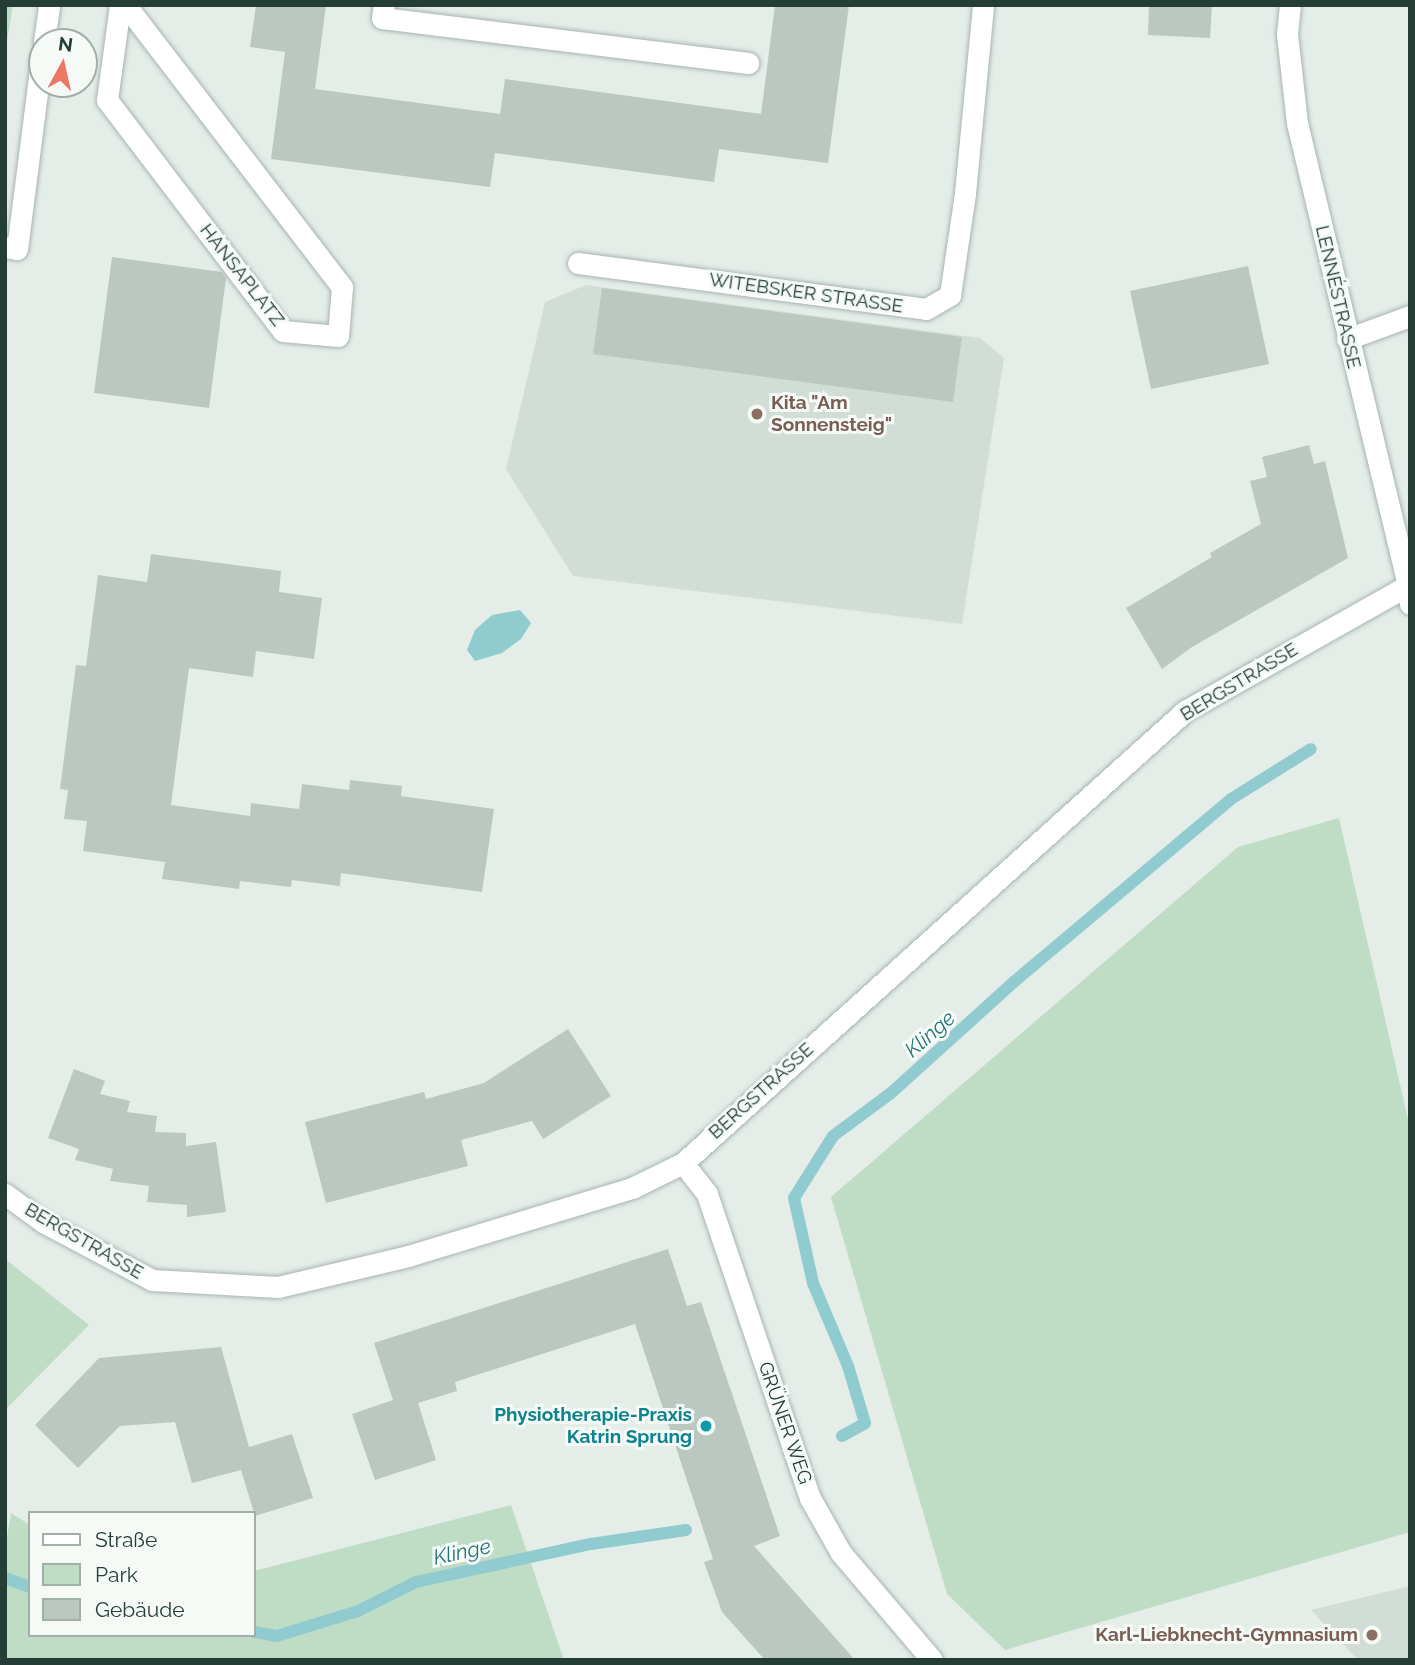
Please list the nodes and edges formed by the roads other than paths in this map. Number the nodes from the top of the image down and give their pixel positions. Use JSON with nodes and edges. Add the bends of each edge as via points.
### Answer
{"nodes":[{"id":1,"x":48,"y":5,"type":"edge"},
{"id":2,"x":123,"y":5,"type":"edge"},
{"id":3,"x":384,"y":5,"type":"edge"},
{"id":4,"x":983,"y":5,"type":"edge"},
{"id":5,"x":1290,"y":5,"type":"edge"},
{"id":6,"x":46,"y":28,"type":"edge"},
{"id":7,"x":748,"y":63,"type":"dead end"},
{"id":8,"x":36,"y":98,"type":"edge"},
{"id":9,"x":5,"y":247,"type":"edge"},
{"id":10,"x":578,"y":262,"type":"dead end"},
{"id":11,"x":1410,"y":316,"type":"edge"},
{"id":12,"x":1347,"y":339,"type":"junction"},
{"id":13,"x":1409,"y":591,"type":"edge"},
{"id":14,"x":682,"y":1163,"type":"junction"},
{"id":15,"x":5,"y":1194,"type":"edge"},
{"id":16,"x":932,"y":1660,"type":"edge"}],
"edges":[{"from":1,"to":6,"type":"street"},
{"from":2,"to":2,"type":"street","name":"HANSAPLATZ","via":[[107,100],[283,331],[338,336],[342,287]]},
{"from":3,"to":7,"type":"street","via":[[382,18]]},
{"from":4,"to":10,"type":"street","name":"WITEBSKER STRASSE","via":[[950,295],[926,309]]},
{"from":5,"to":12,"type":"street","name":"LENNÉSTRASSE","via":[[1287,34],[1297,123]]},
{"from":8,"to":9,"type":"street","via":[[17,248]]},
{"from":11,"to":12,"type":"street"},
{"from":12,"to":13,"type":"street","name":"LENNÉSTRASSE"},
{"from":13,"to":14,"type":"street","name":"BERGSTRASSE","via":[[1185,711]]},
{"from":14,"to":15,"type":"street","name":"BERGSTRASSE","via":[[632,1188],[517,1224],[278,1287],[152,1280],[43,1222]]},
{"from":14,"to":16,"type":"street","name":"GRÜNER WEG","via":[[708,1194],[810,1498],[841,1553]]}]}
